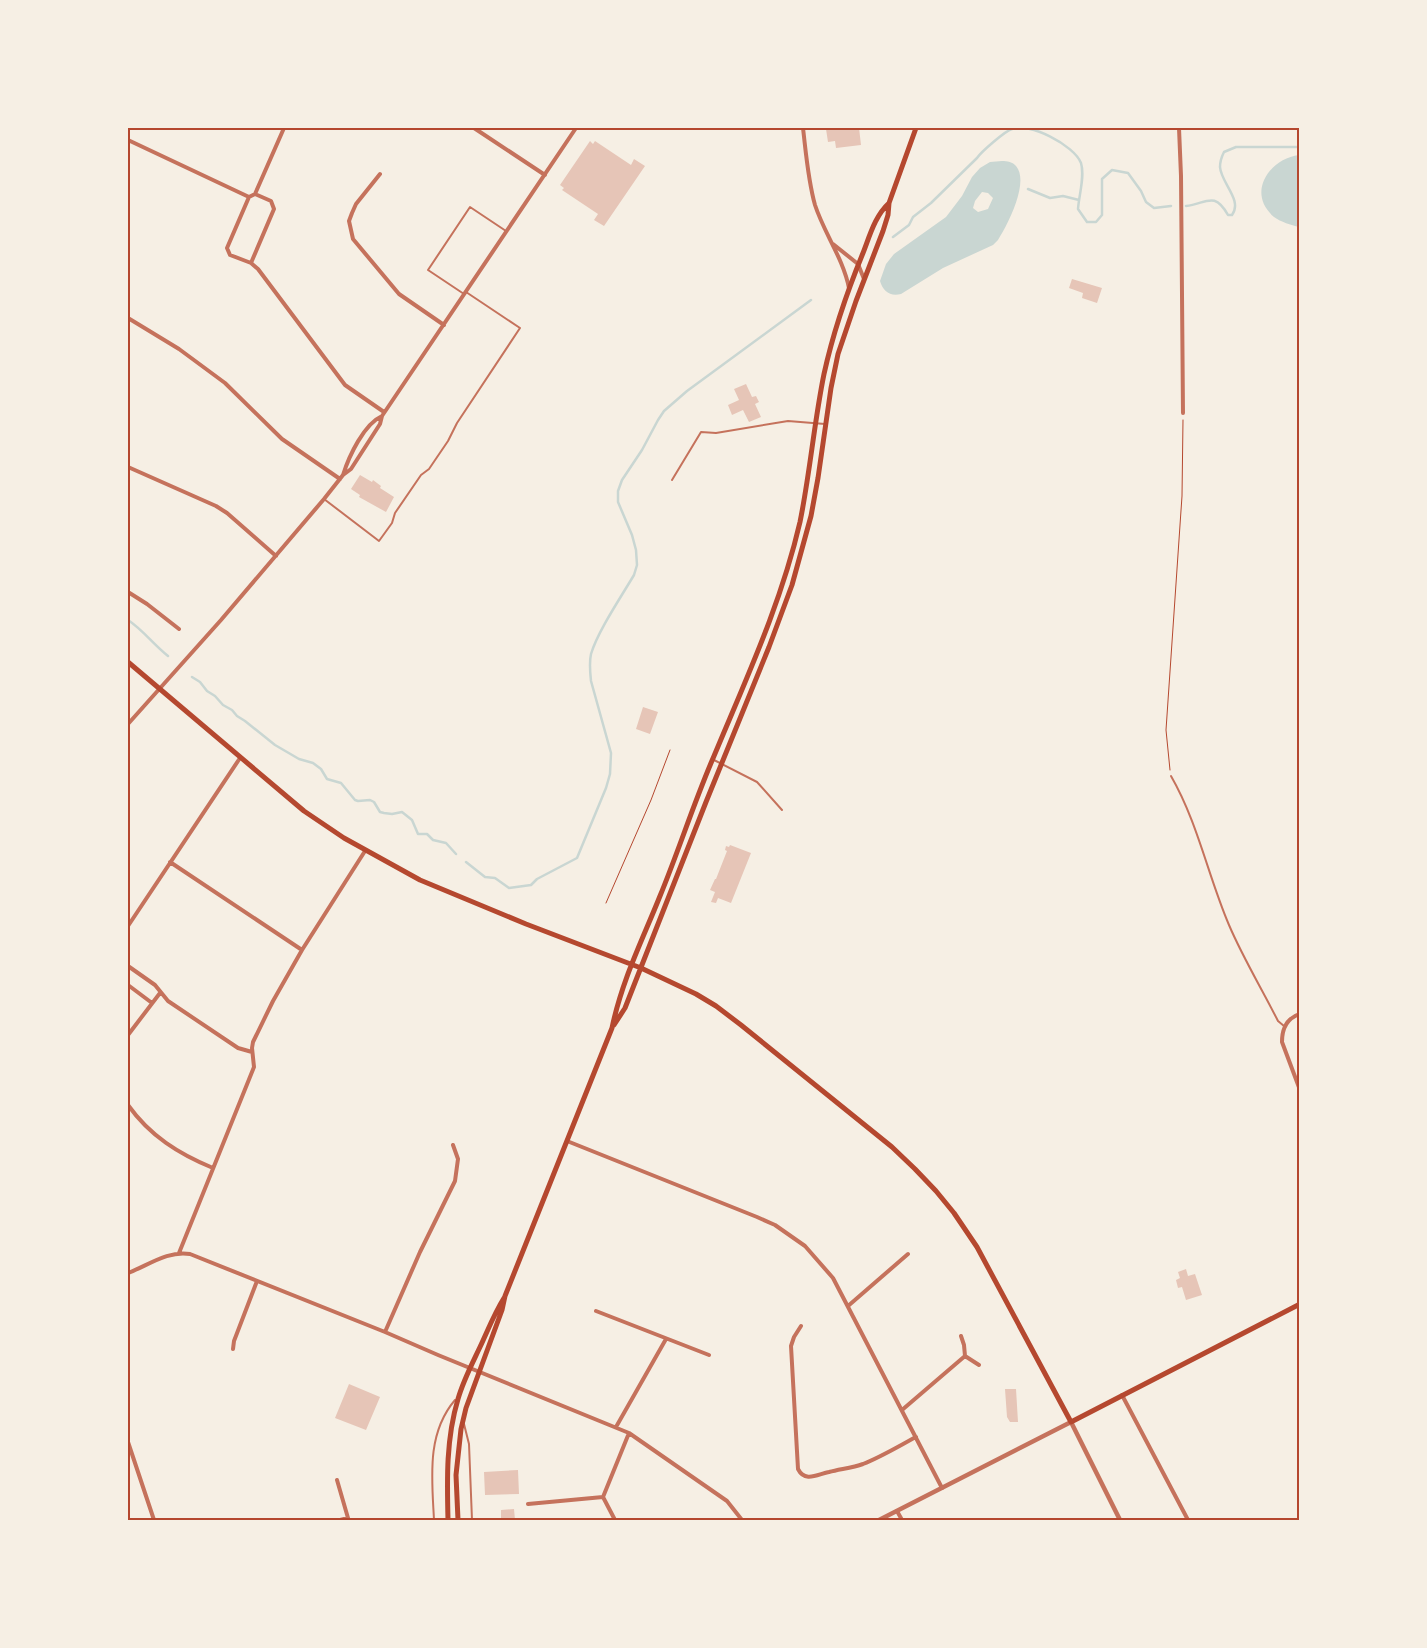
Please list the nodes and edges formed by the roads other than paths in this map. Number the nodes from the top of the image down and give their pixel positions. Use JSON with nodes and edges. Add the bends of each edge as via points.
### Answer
{"nodes":[{"id":1,"x":284,"y":128,"type":"edge"},
{"id":2,"x":474,"y":128,"type":"edge"},
{"id":3,"x":576,"y":128,"type":"edge"},
{"id":4,"x":803,"y":128,"type":"edge"},
{"id":5,"x":916,"y":128,"type":"edge"},
{"id":6,"x":1179,"y":128,"type":"edge"},
{"id":7,"x":128,"y":140,"type":"edge"},
{"id":8,"x":380,"y":174,"type":"dead end"},
{"id":9,"x":545,"y":174,"type":"junction"},
{"id":10,"x":255,"y":194,"type":"junction"},
{"id":11,"x":249,"y":197,"type":"junction"},
{"id":12,"x":888,"y":203,"type":"junction"},
{"id":13,"x":506,"y":231,"type":"junction"},
{"id":14,"x":832,"y":244,"type":"junction"},
{"id":15,"x":251,"y":263,"type":"junction"},
{"id":16,"x":858,"y":264,"type":"junction"},
{"id":17,"x":864,"y":279,"type":"junction"},
{"id":18,"x":849,"y":290,"type":"junction"},
{"id":19,"x":465,"y":293,"type":"junction"},
{"id":20,"x":128,"y":318,"type":"edge"},
{"id":21,"x":444,"y":325,"type":"junction"},
{"id":22,"x":1183,"y":413,"type":"road end"},
{"id":23,"x":383,"y":414,"type":"junction"},
{"id":24,"x":816,"y":423,"type":"junction"},
{"id":25,"x":826,"y":424,"type":"junction"},
{"id":26,"x":128,"y":467,"type":"edge"},
{"id":27,"x":342,"y":477,"type":"junction"},
{"id":28,"x":672,"y":480,"type":"dead end"},
{"id":29,"x":324,"y":499,"type":"junction"},
{"id":30,"x":276,"y":556,"type":"junction"},
{"id":31,"x":128,"y":592,"type":"edge"},
{"id":32,"x":179,"y":629,"type":"dead end"},
{"id":33,"x":128,"y":662,"type":"edge"},
{"id":34,"x":160,"y":688,"type":"junction"},
{"id":35,"x":128,"y":724,"type":"edge"},
{"id":36,"x":240,"y":758,"type":"junction"},
{"id":37,"x":712,"y":760,"type":"junction"},
{"id":38,"x":722,"y":763,"type":"junction"},
{"id":39,"x":1171,"y":776,"type":"road end"},
{"id":40,"x":782,"y":810,"type":"dead end"},
{"id":41,"x":365,"y":851,"type":"junction"},
{"id":42,"x":170,"y":862,"type":"junction"},
{"id":43,"x":128,"y":926,"type":"edge"},
{"id":44,"x":302,"y":950,"type":"junction"},
{"id":45,"x":631,"y":964,"type":"junction"},
{"id":46,"x":128,"y":966,"type":"edge"},
{"id":47,"x":641,"y":968,"type":"junction"},
{"id":48,"x":128,"y":985,"type":"edge"},
{"id":49,"x":160,"y":993,"type":"junction"},
{"id":50,"x":152,"y":1003,"type":"junction"},
{"id":51,"x":1300,"y":1014,"type":"edge"},
{"id":52,"x":1284,"y":1026,"type":"junction"},
{"id":53,"x":612,"y":1028,"type":"junction"},
{"id":54,"x":128,"y":1035,"type":"edge"},
{"id":55,"x":252,"y":1052,"type":"junction"},
{"id":56,"x":1300,"y":1090,"type":"edge"},
{"id":57,"x":128,"y":1106,"type":"edge"},
{"id":58,"x":567,"y":1140,"type":"junction"},
{"id":59,"x":452,"y":1145,"type":"dead end"},
{"id":60,"x":213,"y":1168,"type":"junction"},
{"id":61,"x":179,"y":1253,"type":"junction"},
{"id":62,"x":908,"y":1254,"type":"dead end"},
{"id":63,"x":128,"y":1273,"type":"edge"},
{"id":64,"x":257,"y":1281,"type":"junction"},
{"id":65,"x":505,"y":1296,"type":"junction"},
{"id":66,"x":1300,"y":1304,"type":"edge"},
{"id":67,"x":848,"y":1306,"type":"junction"},
{"id":68,"x":596,"y":1311,"type":"dead end"},
{"id":69,"x":801,"y":1326,"type":"dead end"},
{"id":70,"x":385,"y":1332,"type":"junction"},
{"id":71,"x":961,"y":1336,"type":"dead end"},
{"id":72,"x":666,"y":1339,"type":"junction"},
{"id":73,"x":233,"y":1349,"type":"dead end"},
{"id":74,"x":709,"y":1355,"type":"dead end"},
{"id":75,"x":964,"y":1356,"type":"junction"},
{"id":76,"x":979,"y":1365,"type":"dead end"},
{"id":77,"x":471,"y":1368,"type":"junction"},
{"id":78,"x":480,"y":1372,"type":"junction"},
{"id":79,"x":1122,"y":1395,"type":"junction"},
{"id":80,"x":459,"y":1397,"type":"junction"},
{"id":81,"x":902,"y":1410,"type":"junction"},
{"id":82,"x":463,"y":1421,"type":"junction"},
{"id":83,"x":1071,"y":1422,"type":"junction"},
{"id":84,"x":616,"y":1427,"type":"junction"},
{"id":85,"x":629,"y":1433,"type":"junction"},
{"id":86,"x":916,"y":1437,"type":"junction"},
{"id":87,"x":128,"y":1442,"type":"edge"},
{"id":88,"x":337,"y":1480,"type":"dead end"},
{"id":89,"x":942,"y":1488,"type":"junction"},
{"id":90,"x":603,"y":1497,"type":"junction"},
{"id":91,"x":528,"y":1504,"type":"dead end"},
{"id":92,"x":897,"y":1511,"type":"junction"},
{"id":93,"x":154,"y":1520,"type":"edge"},
{"id":94,"x":340,"y":1520,"type":"edge"},
{"id":95,"x":434,"y":1520,"type":"edge"},
{"id":96,"x":448,"y":1520,"type":"edge"},
{"id":97,"x":458,"y":1520,"type":"edge"},
{"id":98,"x":472,"y":1520,"type":"edge"},
{"id":99,"x":615,"y":1520,"type":"edge"},
{"id":100,"x":742,"y":1520,"type":"edge"},
{"id":101,"x":880,"y":1520,"type":"edge"},
{"id":102,"x":902,"y":1520,"type":"edge"},
{"id":103,"x":1120,"y":1520,"type":"edge"},
{"id":104,"x":1188,"y":1520,"type":"edge"}],
"edges":[{"from":1,"to":10,"type":"street"},
{"from":2,"to":9,"type":"street"},
{"from":3,"to":9,"type":"street"},
{"from":4,"to":14,"type":"street","via":[[815,205]]},
{"from":5,"to":12,"type":"main road"},
{"from":6,"to":22,"type":"street"},
{"from":7,"to":11,"type":"street"},
{"from":8,"to":21,"type":"street","via":[[356,204],[349,220],[353,239],[399,294]]},
{"from":9,"to":13,"type":"street"},
{"from":10,"to":11,"type":"street"},
{"from":10,"to":15,"type":"street","via":[[271,201],[274,209]]},
{"from":11,"to":15,"type":"street","via":[[227,248],[230,255]]},
{"from":12,"to":16,"type":"main road","via":[[880,211]]},
{"from":12,"to":17,"type":"main road","via":[[883,231]]},
{"from":13,"to":19,"type":"street"},
{"from":13,"to":19,"type":"lane","via":[[470,207],[428,270]]},
{"from":14,"to":16,"type":"street"},
{"from":14,"to":18,"type":"street"},
{"from":15,"to":23,"type":"street","via":[[344,385]]},
{"from":16,"to":17,"type":"street"},
{"from":16,"to":18,"type":"main road"},
{"from":17,"to":25,"type":"main road","via":[[838,354]]},
{"from":18,"to":24,"type":"main road","via":[[829,352]]},
{"from":19,"to":21,"type":"street"},
{"from":19,"to":29,"type":"lane","via":[[520,328],[429,469],[420,475],[379,541]]},
{"from":20,"to":27,"type":"street","via":[[173,345],[225,383],[282,439]]},
{"from":21,"to":23,"type":"street"},
{"from":23,"to":27,"type":"street","via":[[351,469]]},
{"from":23,"to":27,"type":"street","via":[[363,435],[349,457]]},
{"from":24,"to":25,"type":"lane"},
{"from":24,"to":28,"type":"lane","via":[[788,421],[716,433],[701,432]]},
{"from":24,"to":37,"type":"main road","via":[[792,555],[762,643]]},
{"from":25,"to":38,"type":"main road","via":[[818,478],[797,566],[770,646]]},
{"from":26,"to":30,"type":"street","via":[[216,506]]},
{"from":27,"to":29,"type":"street"},
{"from":29,"to":30,"type":"street"},
{"from":30,"to":34,"type":"street"},
{"from":31,"to":32,"type":"street"},
{"from":33,"to":34,"type":"main road"},
{"from":34,"to":35,"type":"street"},
{"from":34,"to":36,"type":"main road"},
{"from":36,"to":41,"type":"main road","via":[[304,810]]},
{"from":36,"to":42,"type":"street"},
{"from":37,"to":38,"type":"lane"},
{"from":37,"to":45,"type":"main road"},
{"from":38,"to":40,"type":"lane","via":[[758,782]]},
{"from":38,"to":47,"type":"main road"},
{"from":39,"to":52,"type":"lane","via":[[1195,826],[1229,926],[1278,1021]]},
{"from":41,"to":44,"type":"street"},
{"from":41,"to":45,"type":"main road","via":[[420,880]]},
{"from":42,"to":43,"type":"street"},
{"from":42,"to":44,"type":"street"},
{"from":44,"to":55,"type":"street","via":[[273,1001],[253,1042]]},
{"from":45,"to":47,"type":"main road"},
{"from":45,"to":53,"type":"main road"},
{"from":46,"to":49,"type":"street","via":[[155,985]]},
{"from":47,"to":53,"type":"main road","via":[[625,1008]]},
{"from":47,"to":83,"type":"main road","via":[[716,1006],[915,1168],[954,1213],[977,1247]]},
{"from":48,"to":50,"type":"street"},
{"from":49,"to":50,"type":"street"},
{"from":49,"to":55,"type":"street","via":[[238,1048]]},
{"from":50,"to":54,"type":"street"},
{"from":51,"to":52,"type":"street","via":[[1290,1018]]},
{"from":52,"to":56,"type":"street","via":[[1282,1042]]},
{"from":53,"to":58,"type":"main road"},
{"from":55,"to":60,"type":"street","via":[[254,1067]]},
{"from":57,"to":60,"type":"street","via":[[143,1125],[167,1145]]},
{"from":58,"to":65,"type":"main road"},
{"from":58,"to":67,"type":"street","via":[[775,1225],[805,1246],[818,1260],[833,1278]]},
{"from":59,"to":70,"type":"street","via":[[458,1159],[455,1181]]},
{"from":60,"to":61,"type":"street"},
{"from":61,"to":63,"type":"street"},
{"from":61,"to":64,"type":"street","via":[[190,1254]]},
{"from":62,"to":67,"type":"street"},
{"from":64,"to":70,"type":"street"},
{"from":64,"to":73,"type":"street"},
{"from":65,"to":77,"type":"main road"},
{"from":65,"to":78,"type":"main road"},
{"from":66,"to":79,"type":"main road"},
{"from":67,"to":81,"type":"street"},
{"from":68,"to":72,"type":"street"},
{"from":69,"to":86,"type":"street","via":[[791,1346],[800,1473],[808,1477],[817,1476],[863,1464]]},
{"from":70,"to":77,"type":"street"},
{"from":71,"to":75,"type":"street"},
{"from":72,"to":74,"type":"street"},
{"from":72,"to":84,"type":"street"},
{"from":75,"to":76,"type":"street"},
{"from":75,"to":81,"type":"street"},
{"from":77,"to":78,"type":"street"},
{"from":77,"to":80,"type":"main road"},
{"from":78,"to":82,"type":"main road"},
{"from":78,"to":84,"type":"street"},
{"from":79,"to":83,"type":"main road"},
{"from":79,"to":104,"type":"street"},
{"from":80,"to":95,"type":"lane","via":[[440,1422],[436,1435],[432,1474]]},
{"from":80,"to":96,"type":"main road","via":[[448,1448]]},
{"from":81,"to":86,"type":"street"},
{"from":82,"to":97,"type":"main road","via":[[457,1458]]},
{"from":82,"to":98,"type":"lane","via":[[469,1444]]},
{"from":83,"to":89,"type":"street"},
{"from":83,"to":103,"type":"street"},
{"from":84,"to":85,"type":"street"},
{"from":85,"to":90,"type":"street"},
{"from":85,"to":100,"type":"street","via":[[727,1501]]},
{"from":86,"to":89,"type":"street"},
{"from":87,"to":93,"type":"street"},
{"from":88,"to":94,"type":"street","via":[[348,1518]]},
{"from":89,"to":92,"type":"street"},
{"from":90,"to":91,"type":"street"},
{"from":90,"to":99,"type":"street"},
{"from":92,"to":101,"type":"street"},
{"from":92,"to":102,"type":"street"}]}
